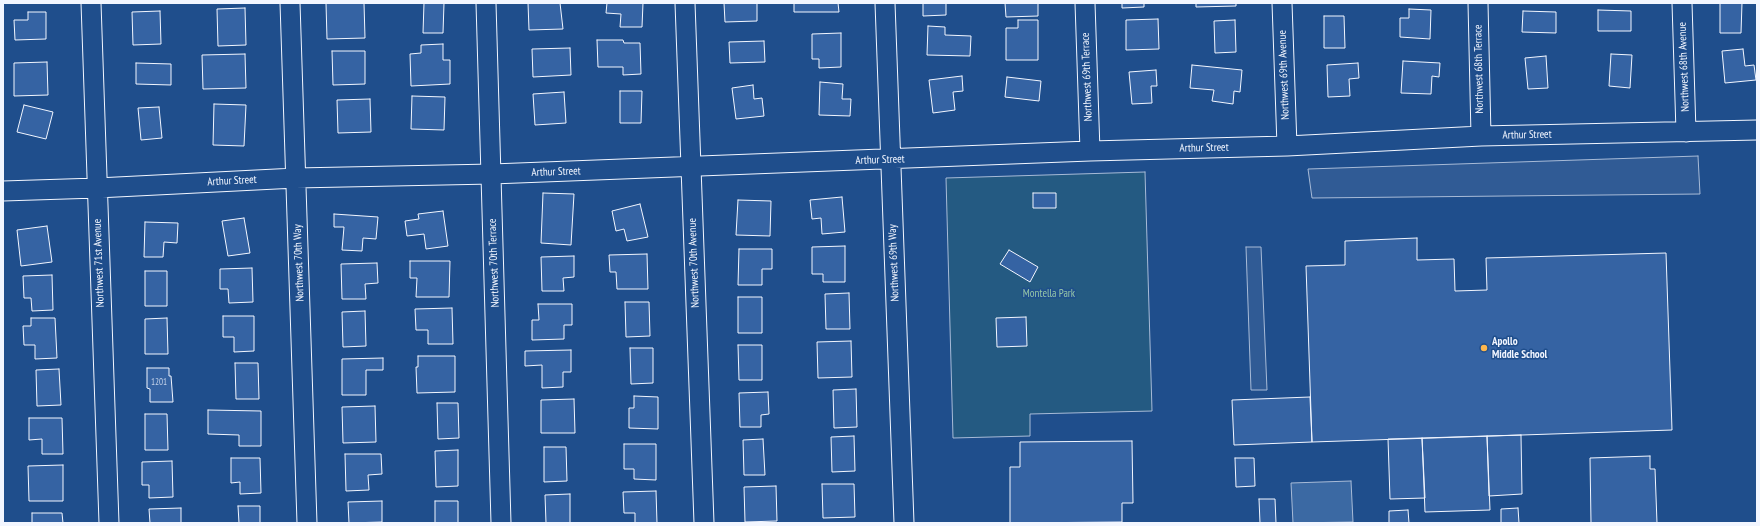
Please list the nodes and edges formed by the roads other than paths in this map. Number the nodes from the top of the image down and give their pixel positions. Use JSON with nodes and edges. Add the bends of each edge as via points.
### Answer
{"nodes":[{"id":1,"x":91,"y":3,"type":"edge"},
{"id":2,"x":290,"y":3,"type":"edge"},
{"id":3,"x":486,"y":3,"type":"edge"},
{"id":4,"x":685,"y":3,"type":"edge"},
{"id":5,"x":885,"y":3,"type":"edge"},
{"id":6,"x":1085,"y":3,"type":"edge"},
{"id":7,"x":1282,"y":3,"type":"edge"},
{"id":8,"x":1478,"y":3,"type":"edge"},
{"id":9,"x":1682,"y":3,"type":"edge"},
{"id":10,"x":1757,"y":130,"type":"edge"},
{"id":11,"x":1686,"y":132,"type":"junction"},
{"id":12,"x":1481,"y":136,"type":"junction"},
{"id":13,"x":1287,"y":146,"type":"junction"},
{"id":14,"x":1090,"y":151,"type":"junction"},
{"id":15,"x":891,"y":160,"type":"junction"},
{"id":16,"x":690,"y":166,"type":"junction"},
{"id":17,"x":492,"y":174,"type":"junction"},
{"id":18,"x":296,"y":178,"type":"junction"},
{"id":19,"x":97,"y":188,"type":"junction"},
{"id":20,"x":3,"y":191,"type":"edge"},
{"id":21,"x":109,"y":523,"type":"edge"},
{"id":22,"x":307,"y":523,"type":"edge"},
{"id":23,"x":501,"y":523,"type":"edge"},
{"id":24,"x":704,"y":523,"type":"edge"},
{"id":25,"x":904,"y":523,"type":"edge"}],
"edges":[{"from":1,"to":19,"type":"street","name":"Northwest 71st Avenue"},
{"from":2,"to":18,"type":"street","name":"Northwest 70th Way"},
{"from":3,"to":17,"type":"street","name":"Northwest 70th Terrace"},
{"from":4,"to":16,"type":"street","name":"Northwest 70th Avenue"},
{"from":5,"to":15,"type":"street","name":"Northwest 69th Way"},
{"from":6,"to":14,"type":"street","name":"Northwest 69th Terrace"},
{"from":7,"to":13,"type":"street","name":"Northwest 69th Avenue"},
{"from":8,"to":12,"type":"street","name":"Northwest 68th Terrace"},
{"from":9,"to":11,"type":"street","name":"Northwest 68th Avenue"},
{"from":10,"to":11,"type":"street","name":"Arthur Street"},
{"from":11,"to":12,"type":"street","name":"Arthur Street"},
{"from":12,"to":13,"type":"street","name":"Arthur Street"},
{"from":13,"to":14,"type":"street","name":"Arthur Street"},
{"from":14,"to":15,"type":"street","name":"Arthur Street"},
{"from":15,"to":16,"type":"street","name":"Arthur Street"},
{"from":15,"to":25,"type":"street","name":"Northwest 69th Way"},
{"from":16,"to":17,"type":"street","name":"Arthur Street"},
{"from":16,"to":24,"type":"street","name":"Northwest 70th Avenue"},
{"from":17,"to":18,"type":"street","name":"Arthur Street"},
{"from":17,"to":23,"type":"street","name":"Northwest 70th Terrace"},
{"from":18,"to":19,"type":"street","name":"Arthur Street"},
{"from":18,"to":22,"type":"street","name":"Northwest 70th Way"},
{"from":19,"to":20,"type":"street","name":"Arthur Street"},
{"from":19,"to":21,"type":"street","name":"Northwest 71st Avenue"}]}
